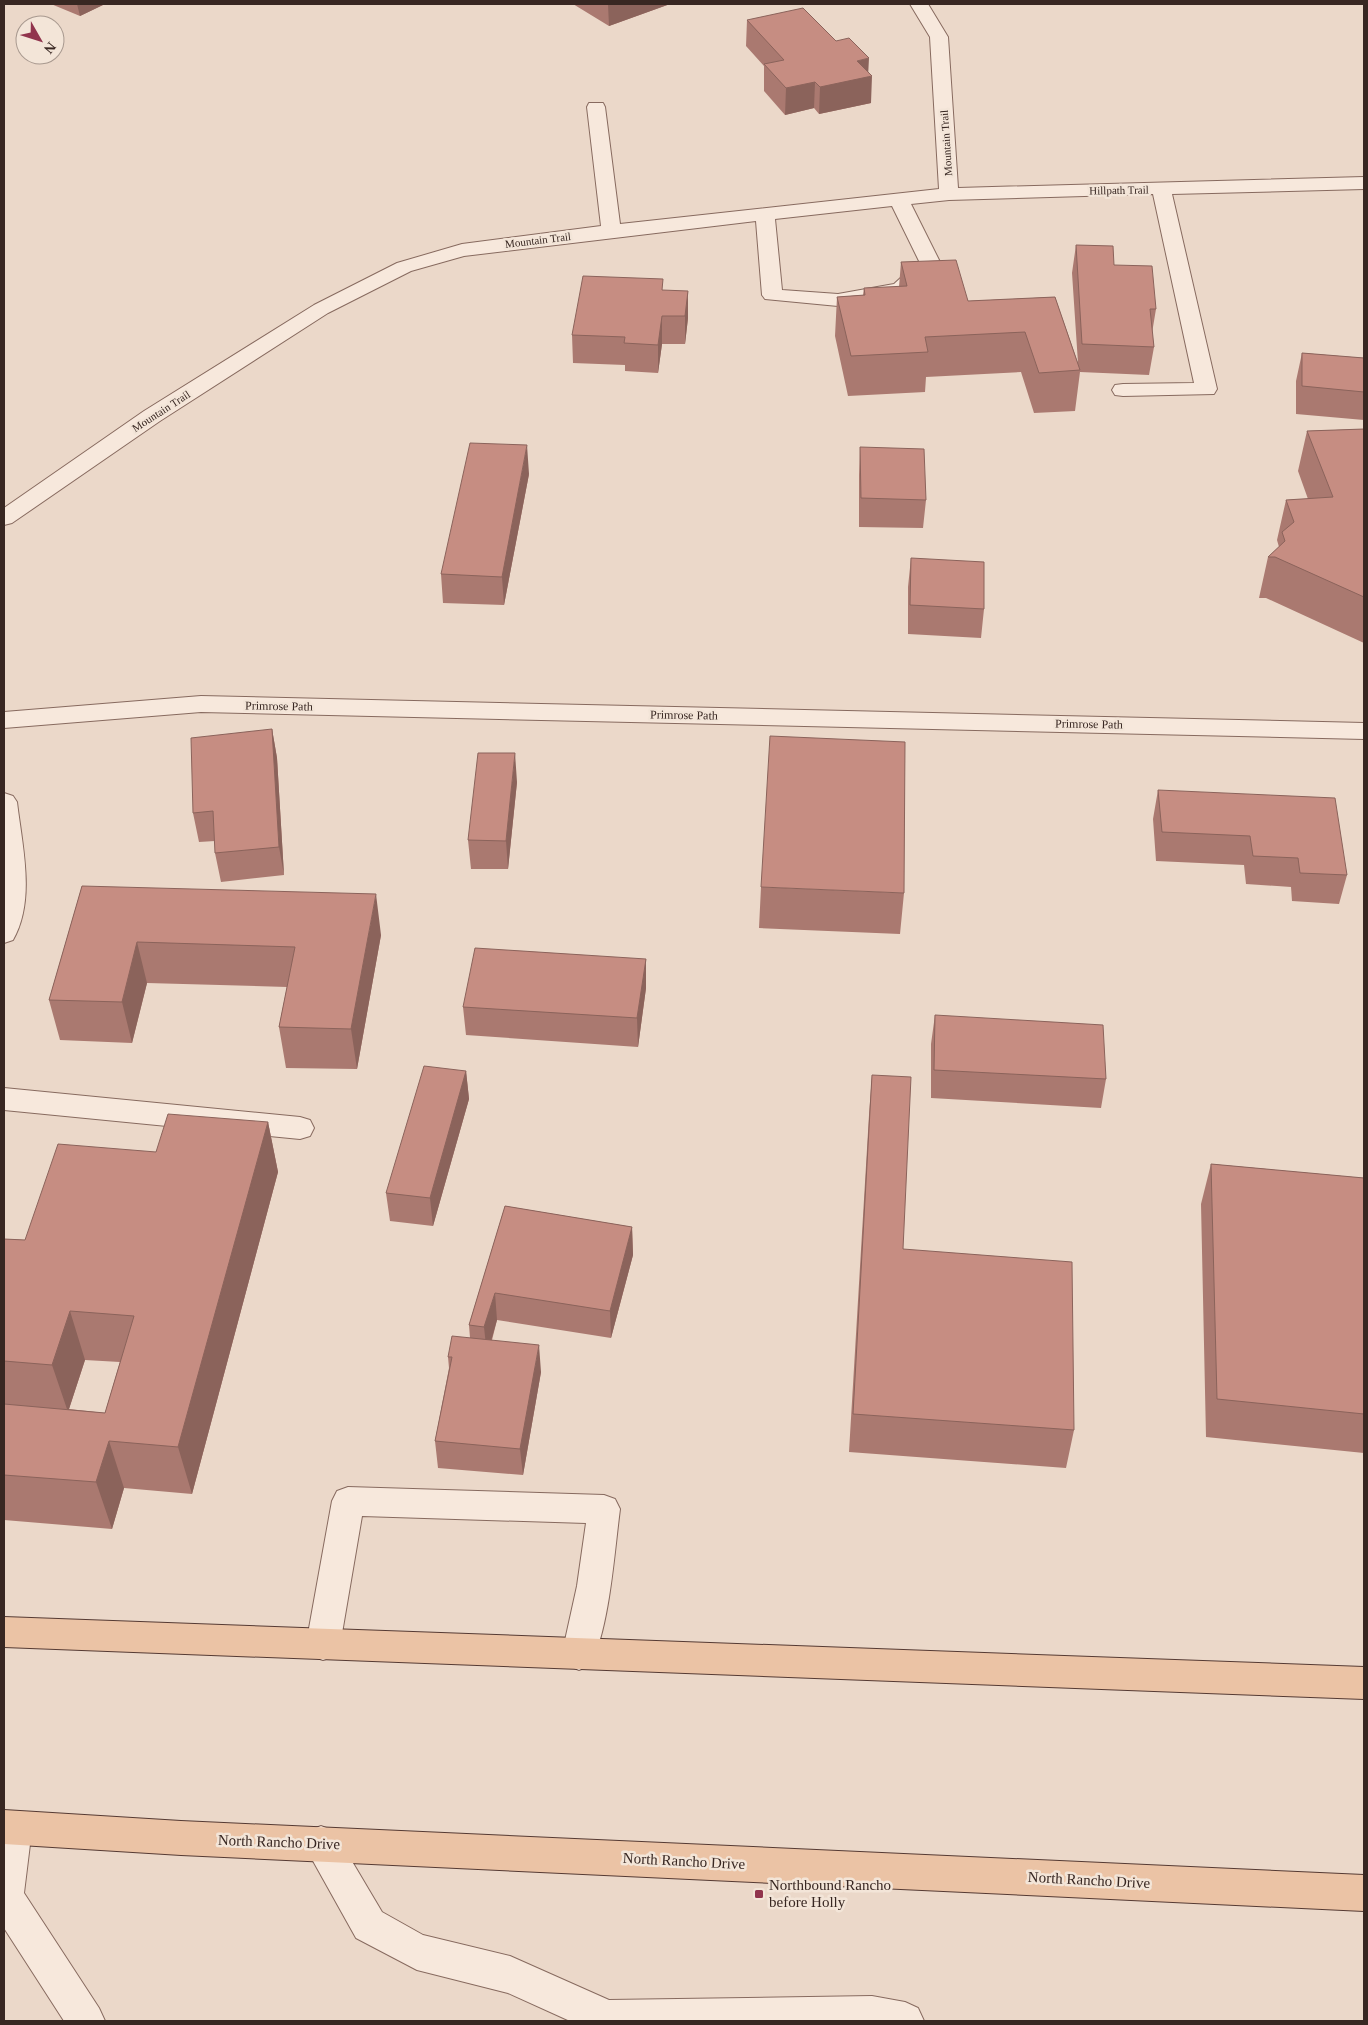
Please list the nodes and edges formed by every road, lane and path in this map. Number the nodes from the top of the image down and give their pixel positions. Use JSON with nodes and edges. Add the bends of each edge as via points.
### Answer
{"nodes":[{"id":1,"x":919,"y":4,"type":"edge"},
{"id":2,"x":596,"y":107,"type":"dead end"},
{"id":3,"x":1364,"y":183,"type":"edge"},
{"id":4,"x":1288,"y":184,"type":"junction"},
{"id":5,"x":1161,"y":189,"type":"junction"},
{"id":6,"x":950,"y":194,"type":"junction"},
{"id":7,"x":1364,"y":197,"type":"edge"},
{"id":8,"x":898,"y":200,"type":"junction"},
{"id":9,"x":765,"y":215,"type":"junction"},
{"id":10,"x":611,"y":230,"type":"junction"},
{"id":11,"x":1122,"y":390,"type":"dead end"},
{"id":12,"x":4,"y":518,"type":"edge"},
{"id":13,"x":4,"y":720,"type":"edge"},
{"id":14,"x":1364,"y":731,"type":"edge"},
{"id":15,"x":4,"y":802,"type":"edge"},
{"id":16,"x":4,"y":933,"type":"edge"},
{"id":17,"x":4,"y":1099,"type":"edge"},
{"id":18,"x":300,"y":1128,"type":"dead end"},
{"id":19,"x":4,"y":1632,"type":"edge"},
{"id":20,"x":323,"y":1645,"type":"junction"},
{"id":21,"x":579,"y":1654,"type":"junction"},
{"id":22,"x":1364,"y":1683,"type":"edge"},
{"id":23,"x":9,"y":1827,"type":"edge"},
{"id":24,"x":321,"y":1844,"type":"junction"},
{"id":25,"x":1364,"y":1892,"type":"edge"},
{"id":26,"x":86,"y":2021,"type":"edge"},
{"id":27,"x":905,"y":2021,"type":"edge"}],
"edges":[{"from":1,"to":6,"type":"street","name":"Mountain Trail","via":[[939,37]]},
{"from":2,"to":10,"type":"street"},
{"from":3,"to":4,"type":"street","name":"Hillpath Trail"},
{"from":4,"to":5,"type":"street","name":"Hillpath Trail"},
{"from":4,"to":7,"type":"street","name":"Hillpath Trail"},
{"from":5,"to":6,"type":"street","name":"Hillpath Trail"},
{"from":5,"to":11,"type":"street","via":[[1206,389]]},
{"from":6,"to":8,"type":"street","name":"Mountain Trail"},
{"from":8,"to":9,"type":"street","name":"Mountain Trail"},
{"from":8,"to":9,"type":"street","via":[[930,262],[900,289],[838,300],[772,295]]},
{"from":9,"to":10,"type":"street","name":"Mountain Trail"},
{"from":10,"to":12,"type":"street","name":"Mountain Trail","via":[[462,250],[404,267],[321,309],[152,416]]},
{"from":13,"to":14,"type":"street","name":"Primrose Path","via":[[201,704]]},
{"from":15,"to":16,"type":"street","via":[[14,888]]},
{"from":17,"to":18,"type":"street"},
{"from":19,"to":20,"type":"main road"},
{"from":20,"to":21,"type":"main road"},
{"from":20,"to":21,"type":"street","via":[[348,1501],[604,1509],[594,1586]]},
{"from":21,"to":22,"type":"main road"},
{"from":23,"to":24,"type":"main road","name":"North Rancho Drive"},
{"from":23,"to":26,"type":"street","via":[[5,1898]]},
{"from":24,"to":25,"type":"main road","name":"North Rancho Drive"},
{"from":24,"to":27,"type":"street","via":[[369,1925],[416,1952],[510,1976],[608,2019],[872,2015]]}]}
